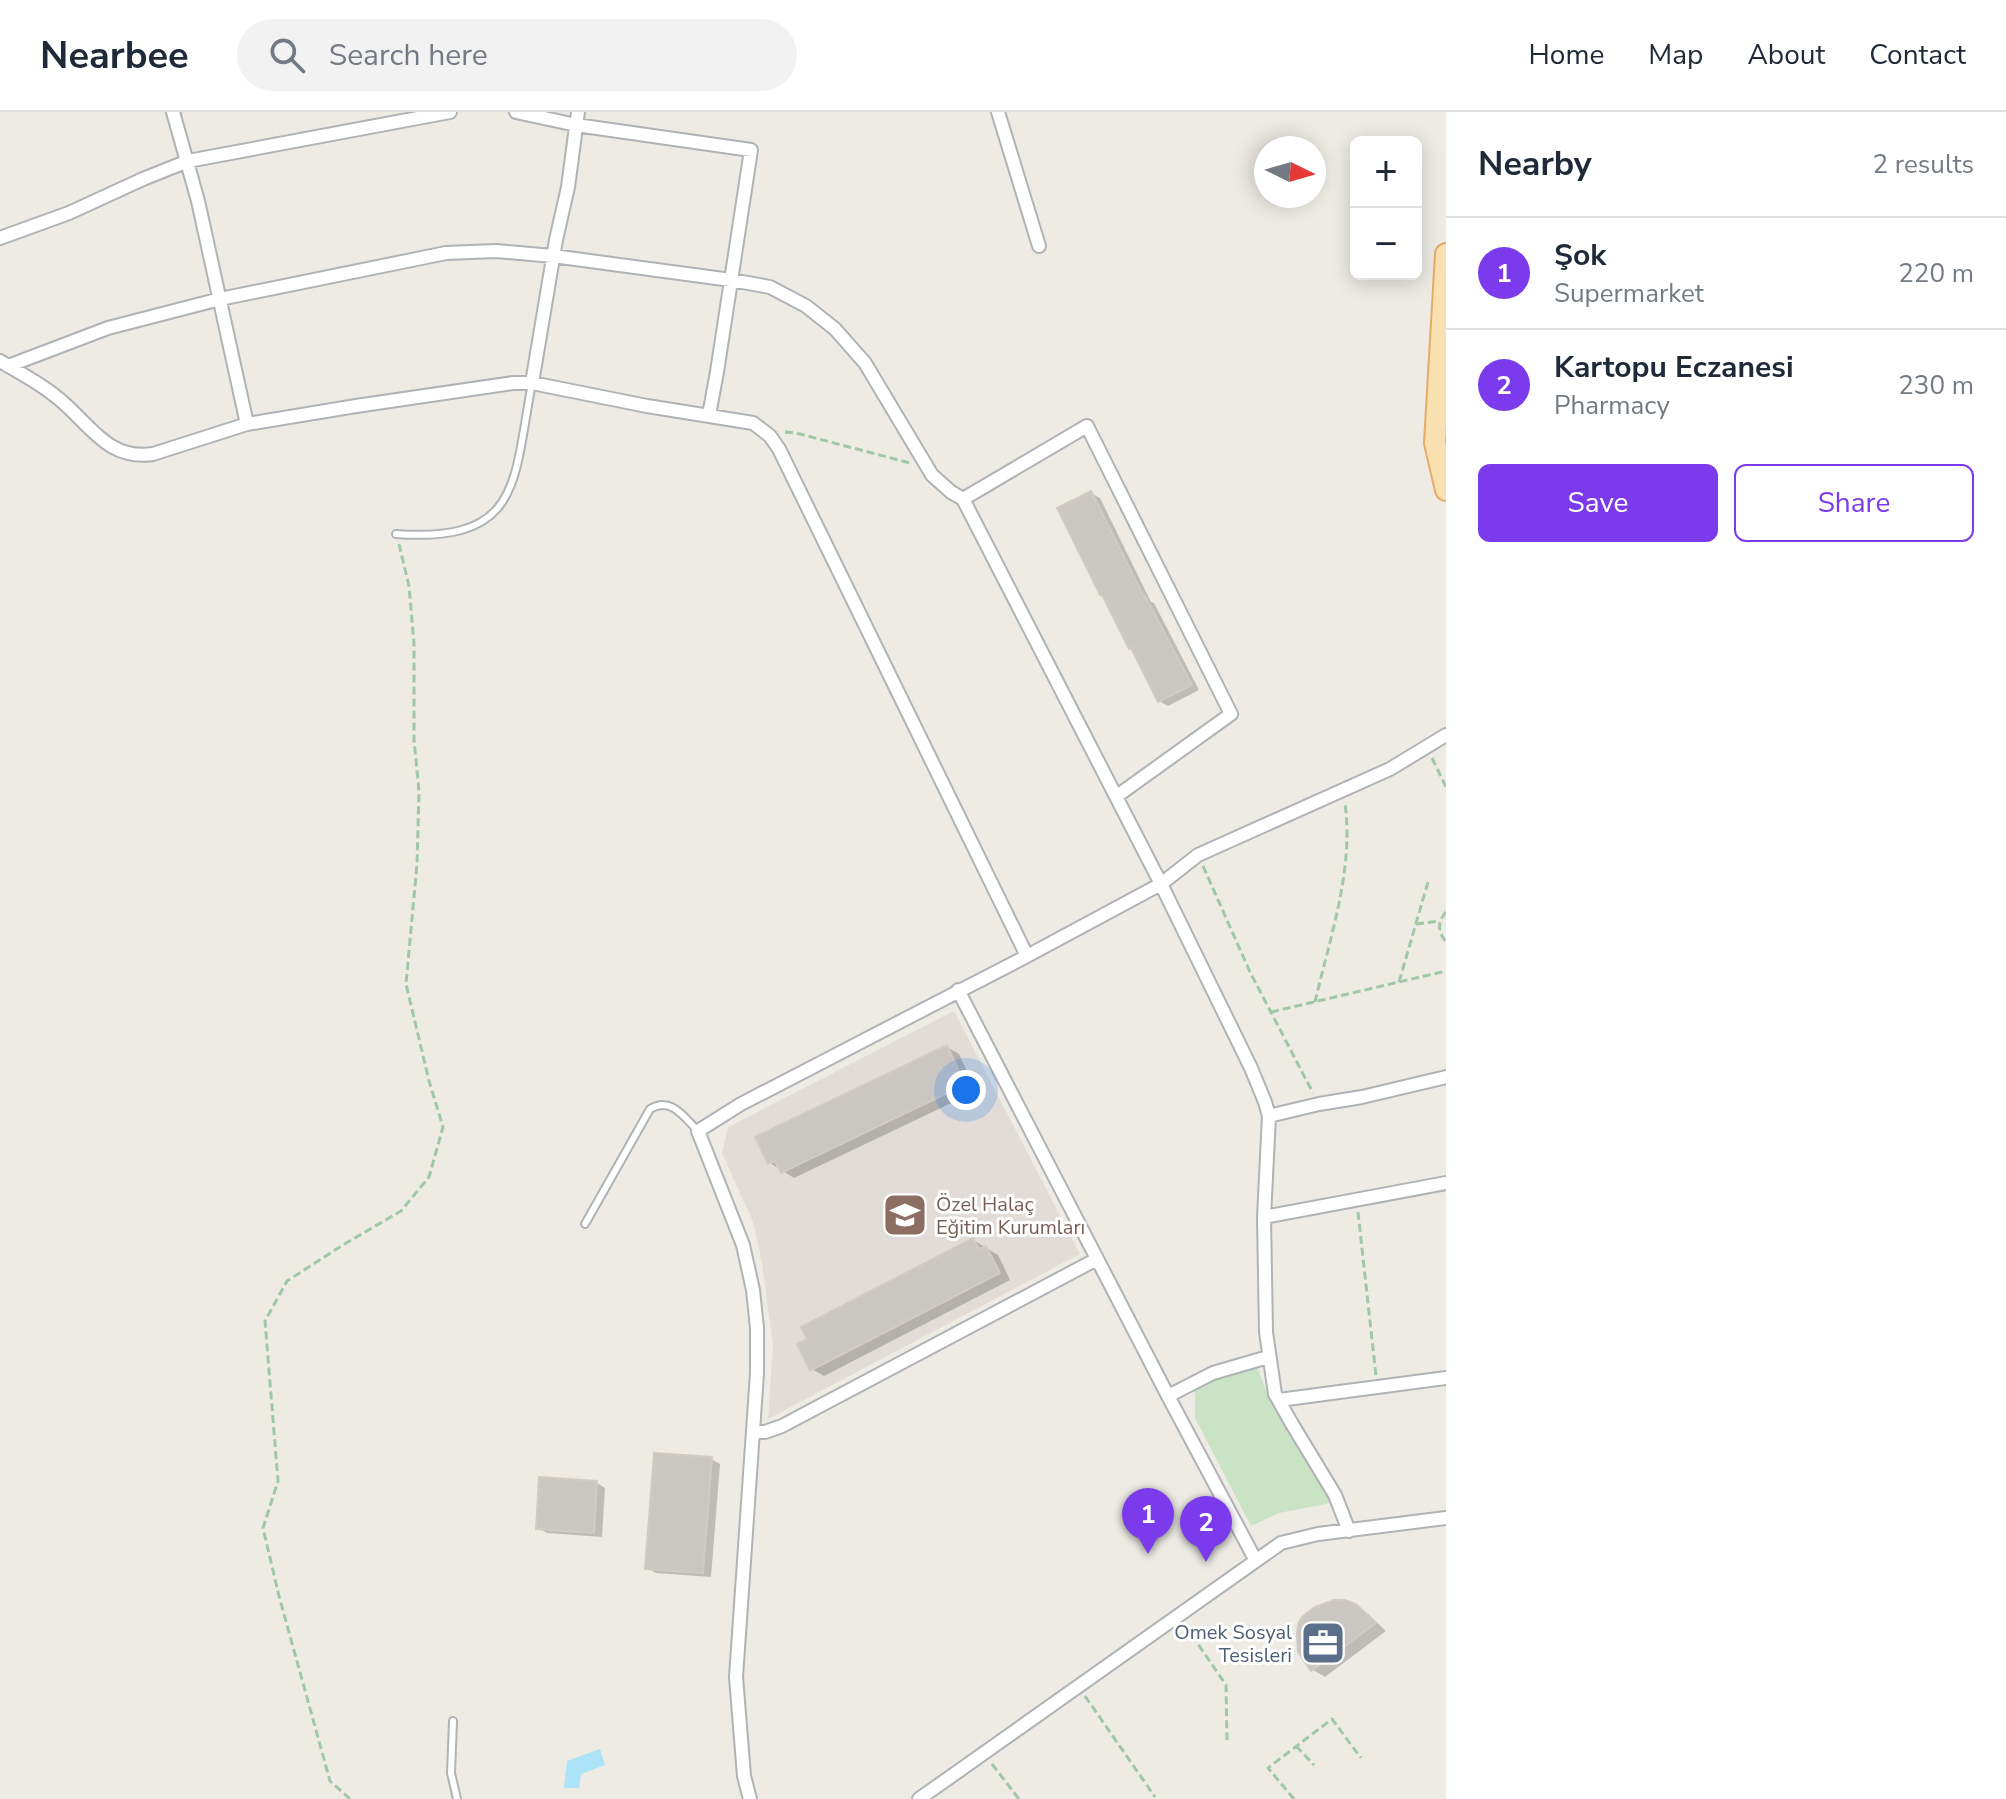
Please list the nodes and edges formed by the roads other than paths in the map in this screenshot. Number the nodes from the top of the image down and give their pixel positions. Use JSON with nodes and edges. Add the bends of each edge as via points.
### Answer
{"nodes":[{"id":1,"x":173,"y":112,"type":"edge"},
{"id":2,"x":450,"y":112,"type":"edge"},
{"id":3,"x":516,"y":112,"type":"edge"},
{"id":4,"x":998,"y":112,"type":"edge"},
{"id":5,"x":577,"y":118,"type":"edge"},
{"id":6,"x":188,"y":161,"type":"junction"},
{"id":7,"x":0,"y":238,"type":"edge"},
{"id":8,"x":1039,"y":246,"type":"dead end"},
{"id":9,"x":1446,"y":254,"type":"edge"},
{"id":10,"x":553,"y":256,"type":"junction"},
{"id":11,"x":731,"y":280,"type":"junction"},
{"id":12,"x":220,"y":299,"type":"junction"},
{"id":13,"x":4,"y":364,"type":"edge"},
{"id":14,"x":532,"y":383,"type":"junction"},
{"id":15,"x":709,"y":415,"type":"junction"},
{"id":16,"x":247,"y":424,"type":"junction"},
{"id":17,"x":1446,"y":490,"type":"edge"},
{"id":18,"x":963,"y":499,"type":"junction"},
{"id":19,"x":396,"y":534,"type":"road end"},
{"id":20,"x":1446,"y":735,"type":"edge"},
{"id":21,"x":1117,"y":796,"type":"junction"},
{"id":22,"x":1161,"y":884,"type":"junction"},
{"id":23,"x":1027,"y":956,"type":"junction"},
{"id":24,"x":958,"y":990,"type":"junction"},
{"id":25,"x":1446,"y":1077,"type":"edge"},
{"id":26,"x":1269,"y":1116,"type":"junction"},
{"id":27,"x":698,"y":1131,"type":"junction"},
{"id":28,"x":1446,"y":1183,"type":"edge"},
{"id":29,"x":1264,"y":1217,"type":"junction"},
{"id":30,"x":585,"y":1224,"type":"dead end"},
{"id":31,"x":1097,"y":1259,"type":"junction"},
{"id":32,"x":1268,"y":1357,"type":"junction"},
{"id":33,"x":1446,"y":1378,"type":"edge"},
{"id":34,"x":1168,"y":1396,"type":"junction"},
{"id":35,"x":1279,"y":1400,"type":"junction"},
{"id":36,"x":753,"y":1432,"type":"junction"},
{"id":37,"x":1446,"y":1518,"type":"edge"},
{"id":38,"x":1349,"y":1531,"type":"junction"},
{"id":39,"x":1256,"y":1561,"type":"junction"},
{"id":40,"x":453,"y":1721,"type":"dead end"},
{"id":41,"x":457,"y":1799,"type":"edge"},
{"id":42,"x":750,"y":1799,"type":"edge"},
{"id":43,"x":919,"y":1799,"type":"edge"}],
"edges":[{"from":1,"to":6,"type":"street"},
{"from":2,"to":6,"type":"street"},
{"from":3,"to":5,"type":"street"},
{"from":4,"to":8,"type":"street"},
{"from":5,"to":10,"type":"street"},
{"from":5,"to":11,"type":"street","via":[[751,150]]},
{"from":6,"to":7,"type":"street"},
{"from":6,"to":12,"type":"street"},
{"from":9,"to":17,"type":"main road","via":[[1435,443]]},
{"from":10,"to":11,"type":"street"},
{"from":10,"to":12,"type":"street","via":[[446,253]]},
{"from":10,"to":14,"type":"street"},
{"from":11,"to":15,"type":"street"},
{"from":11,"to":18,"type":"street","via":[[770,287],[835,329],[865,363],[925,466]]},
{"from":12,"to":13,"type":"street","via":[[108,328]]},
{"from":12,"to":16,"type":"street"},
{"from":13,"to":16,"type":"street","via":[[54,394],[124,454],[153,454]]},
{"from":14,"to":15,"type":"street"},
{"from":14,"to":16,"type":"street"},
{"from":14,"to":19,"type":"lane","via":[[513,484],[489,518],[459,532]]},
{"from":15,"to":23,"type":"street","via":[[753,423],[779,449]]},
{"from":18,"to":21,"type":"street"},
{"from":18,"to":21,"type":"street","via":[[1087,426],[1231,714]]},
{"from":20,"to":22,"type":"street","via":[[1390,769],[1198,855]]},
{"from":21,"to":22,"type":"street"},
{"from":22,"to":23,"type":"street"},
{"from":22,"to":26,"type":"street"},
{"from":23,"to":24,"type":"street"},
{"from":24,"to":27,"type":"street"},
{"from":24,"to":31,"type":"street"},
{"from":25,"to":26,"type":"street"},
{"from":26,"to":29,"type":"street"},
{"from":27,"to":30,"type":"lane","via":[[674,1107],[661,1104],[650,1109]]},
{"from":27,"to":36,"type":"street","via":[[743,1245],[753,1290]]},
{"from":28,"to":29,"type":"street"},
{"from":29,"to":32,"type":"street"},
{"from":31,"to":34,"type":"street"},
{"from":31,"to":36,"type":"street","via":[[782,1426]]},
{"from":32,"to":34,"type":"street","via":[[1213,1373]]},
{"from":32,"to":35,"type":"street"},
{"from":33,"to":35,"type":"street"},
{"from":34,"to":39,"type":"street"},
{"from":35,"to":38,"type":"street","via":[[1335,1495]]},
{"from":36,"to":42,"type":"street","via":[[736,1677]]},
{"from":37,"to":38,"type":"street"},
{"from":38,"to":39,"type":"street","via":[[1281,1543]]},
{"from":39,"to":43,"type":"street"},
{"from":40,"to":41,"type":"lane","via":[[451,1773]]}]}
